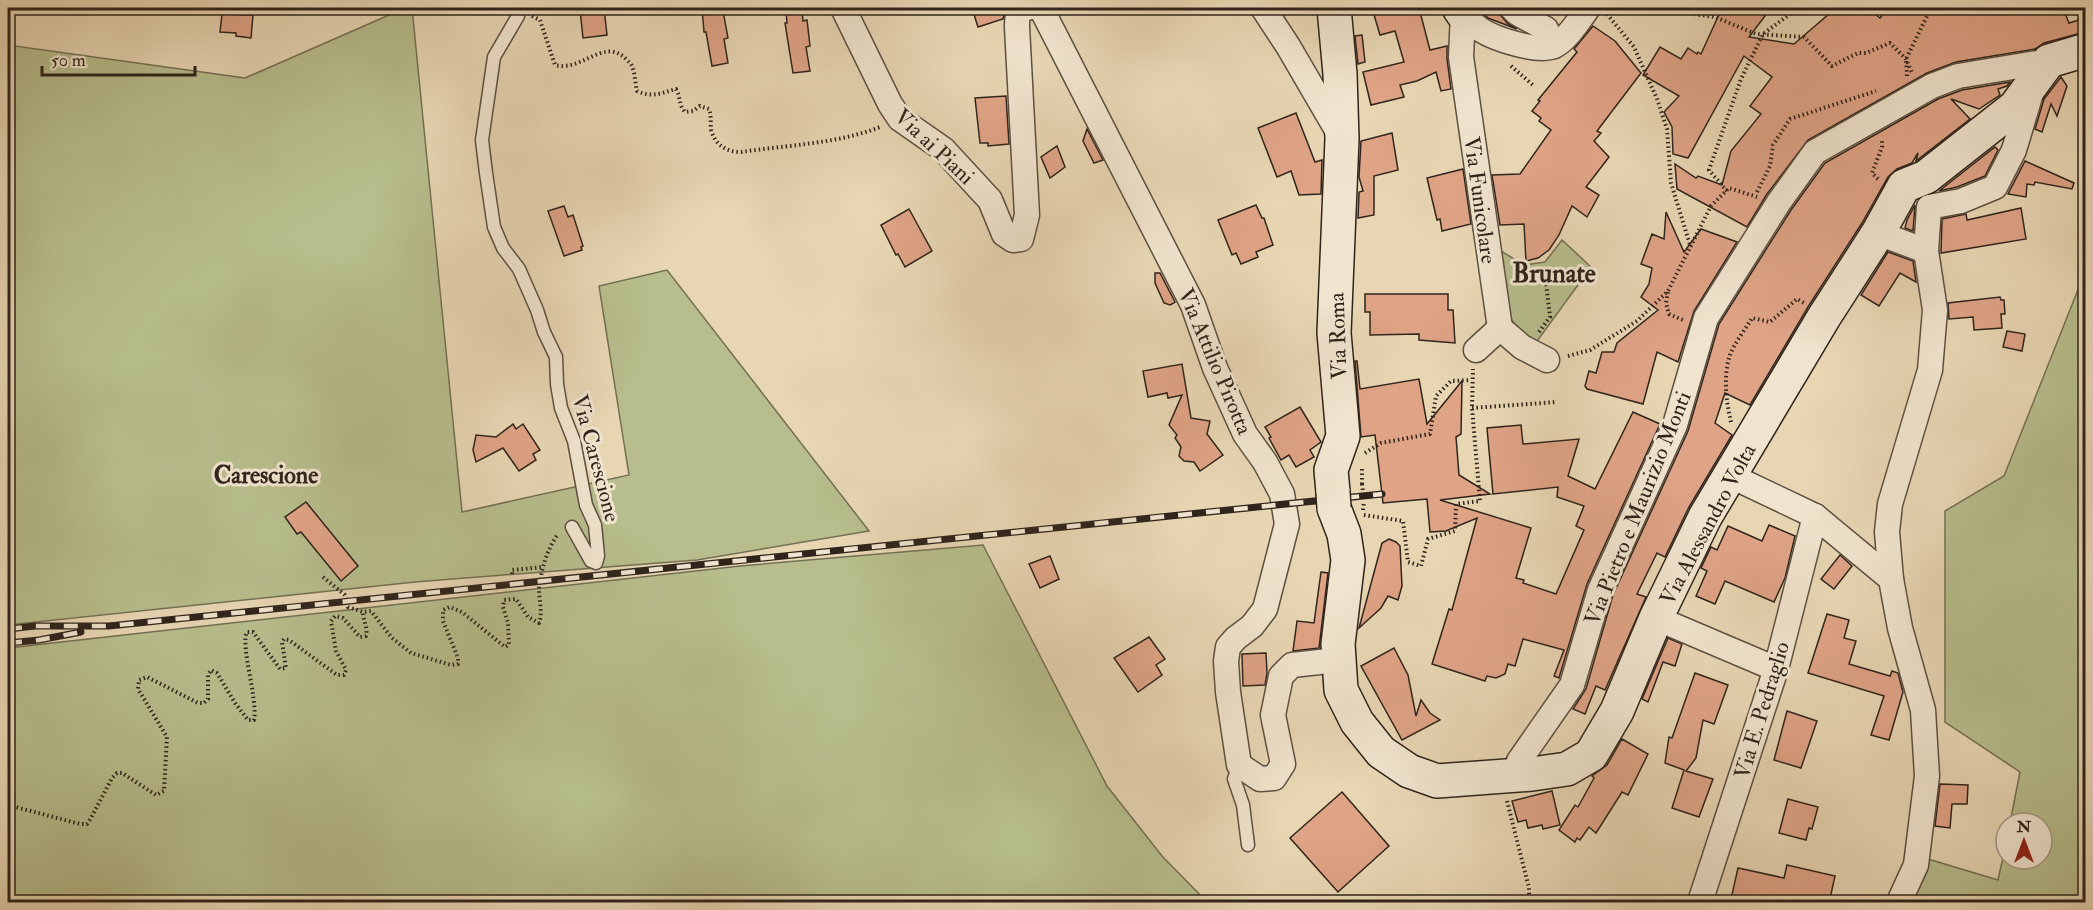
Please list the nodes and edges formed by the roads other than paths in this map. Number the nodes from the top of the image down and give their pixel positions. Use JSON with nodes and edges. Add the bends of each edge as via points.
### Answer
{"nodes":[{"id":1,"x":843,"y":8,"type":"edge"},
{"id":2,"x":1027,"y":8,"type":"edge"},
{"id":3,"x":1038,"y":8,"type":"edge"},
{"id":4,"x":1263,"y":8,"type":"edge"},
{"id":5,"x":1334,"y":8,"type":"edge"},
{"id":6,"x":1512,"y":8,"type":"edge"},
{"id":7,"x":1588,"y":8,"type":"edge"},
{"id":8,"x":1461,"y":11,"type":"edge"},
{"id":9,"x":518,"y":12,"type":"edge"},
{"id":10,"x":1554,"y":46,"type":"junction"},
{"id":11,"x":2085,"y":50,"type":"edge"},
{"id":12,"x":2041,"y":71,"type":"junction"},
{"id":13,"x":1342,"y":139,"type":"junction"},
{"id":14,"x":1878,"y":233,"type":"junction"},
{"id":15,"x":1926,"y":251,"type":"junction"},
{"id":16,"x":1500,"y":328,"type":"junction"},
{"id":17,"x":1476,"y":350,"type":"road end"},
{"id":18,"x":1547,"y":360,"type":"road end"},
{"id":19,"x":1731,"y":476,"type":"junction"},
{"id":20,"x":1815,"y":516,"type":"junction"},
{"id":21,"x":572,"y":526,"type":"road end"},
{"id":22,"x":1890,"y":579,"type":"junction"},
{"id":23,"x":1656,"y":618,"type":"junction"},
{"id":24,"x":1338,"y":660,"type":"junction"},
{"id":25,"x":1776,"y":669,"type":"junction"},
{"id":26,"x":1239,"y":765,"type":"junction"},
{"id":27,"x":1508,"y":776,"type":"junction"},
{"id":28,"x":1248,"y":845,"type":"dead end"},
{"id":29,"x":1700,"y":903,"type":"edge"},
{"id":30,"x":1899,"y":903,"type":"edge"}],
"edges":[{"from":1,"to":2,"type":"street","name":"Via ai Piani","via":[[900,119],[943,149],[990,200],[1004,234],[1013,240],[1021,239],[1027,215],[1017,16]]},
{"from":3,"to":26,"type":"street","name":"Via Attilio Pirotta","via":[[1074,70],[1193,305],[1215,368],[1245,434],[1282,494],[1287,524],[1265,609],[1228,647],[1228,692]]},
{"from":4,"to":13,"type":"street"},
{"from":5,"to":13,"type":"street","name":"Via Roma"},
{"from":6,"to":10,"type":"street","via":[[1546,29]]},
{"from":7,"to":10,"type":"street"},
{"from":8,"to":10,"type":"street","via":[[1482,31],[1500,39],[1542,48]]},
{"from":8,"to":16,"type":"street","name":"Via Funicolare","via":[[1461,57]]},
{"from":9,"to":21,"type":"lane","name":"Via Carescione","via":[[494,57],[482,140],[494,227],[503,248],[519,269],[556,357],[561,408],[574,441],[586,505],[595,525],[596,563],[591,561]]},
{"from":11,"to":12,"type":"street"},
{"from":12,"to":14,"type":"street","name":"Via Alessandro Volta","via":[[2015,107],[1926,177],[1904,186]]},
{"from":12,"to":15,"type":"street","via":[[2014,150],[1995,187],[1961,201],[1929,207]]},
{"from":12,"to":27,"type":"street","name":"Via Pietro e Maurizio Monti","via":[[1912,75],[1878,115],[1815,152],[1706,318],[1675,425],[1600,590],[1572,685]]},
{"from":13,"to":24,"type":"street","name":"Via Roma","via":[[1334,333],[1343,436],[1331,470],[1348,498],[1344,534],[1348,560]]},
{"from":14,"to":15,"type":"street"},
{"from":14,"to":19,"type":"street","name":"Via Alessandro Volta"},
{"from":15,"to":22,"type":"street","via":[[1935,310],[1930,370],[1890,504]]},
{"from":16,"to":17,"type":"street"},
{"from":16,"to":18,"type":"street","via":[[1522,347]]},
{"from":19,"to":20,"type":"street"},
{"from":19,"to":23,"type":"street","name":"Via Alessandro Volta","via":[[1705,517]]},
{"from":20,"to":22,"type":"street"},
{"from":20,"to":25,"type":"street","name":"Via E. Pedraglio"},
{"from":22,"to":30,"type":"street","via":[[1923,710],[1927,776],[1916,865]]},
{"from":23,"to":25,"type":"street"},
{"from":23,"to":27,"type":"street","name":"Via Alessandro Volta","via":[[1617,711],[1591,755],[1567,769]]},
{"from":24,"to":26,"type":"street","via":[[1292,665],[1281,676],[1273,715],[1283,764],[1274,778],[1260,779]]},
{"from":24,"to":27,"type":"street","name":"Via Alessandro Volta","via":[[1341,690],[1357,722],[1381,752],[1409,771],[1437,782]]},
{"from":25,"to":29,"type":"street","name":"Via E. Pedraglio"},
{"from":26,"to":28,"type":"lane","via":[[1234,779],[1243,805]]}]}
